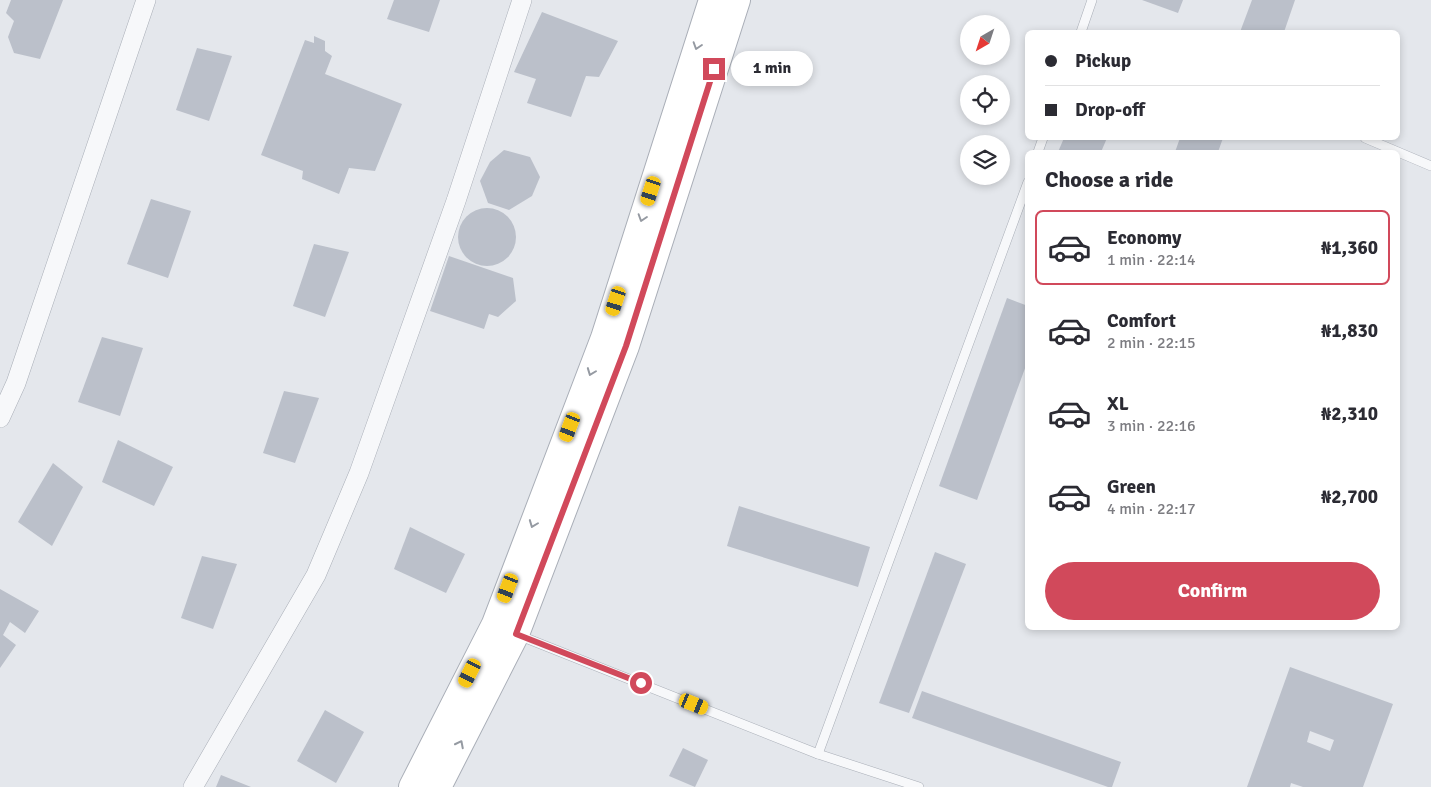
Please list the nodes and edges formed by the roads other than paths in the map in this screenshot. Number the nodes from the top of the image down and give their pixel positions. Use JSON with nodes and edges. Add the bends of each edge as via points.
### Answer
{"nodes":[{"id":1,"x":146,"y":0,"type":"edge"},
{"id":2,"x":522,"y":0,"type":"edge"},
{"id":3,"x":712,"y":0,"type":"edge"},
{"id":4,"x":737,"y":0,"type":"edge"},
{"id":5,"x":1091,"y":1,"type":"edge"},
{"id":6,"x":1082,"y":30,"type":"edge"},
{"id":7,"x":1371,"y":140,"type":"edge"},
{"id":8,"x":1394,"y":150,"type":"edge"},
{"id":9,"x":1400,"y":153,"type":"edge"},
{"id":10,"x":1431,"y":166,"type":"edge"},
{"id":11,"x":1025,"y":190,"type":"edge"},
{"id":12,"x":0,"y":418,"type":"edge"},
{"id":13,"x":506,"y":629,"type":"junction"},
{"id":14,"x":818,"y":754,"type":"junction"},
{"id":15,"x":193,"y":787,"type":"edge"},
{"id":16,"x":412,"y":787,"type":"edge"},
{"id":17,"x":438,"y":787,"type":"edge"},
{"id":18,"x":919,"y":787,"type":"edge"}],
"edges":[{"from":1,"to":12,"type":"street","via":[[20,373]]},
{"from":2,"to":15,"type":"street","via":[[456,201],[359,474],[316,575]]},
{"from":3,"to":13,"type":"main road","one_way":true,"via":[[604,338]]},
{"from":4,"to":13,"type":"main road","via":[[626,346]]},
{"from":5,"to":6,"type":"lane"},
{"from":7,"to":8,"type":"lane"},
{"from":9,"to":10,"type":"lane"},
{"from":11,"to":14,"type":"lane"},
{"from":13,"to":14,"type":"lane"},
{"from":13,"to":16,"type":"main road"},
{"from":17,"to":13,"type":"main road","one_way":true},
{"from":14,"to":18,"type":"lane"}]}
